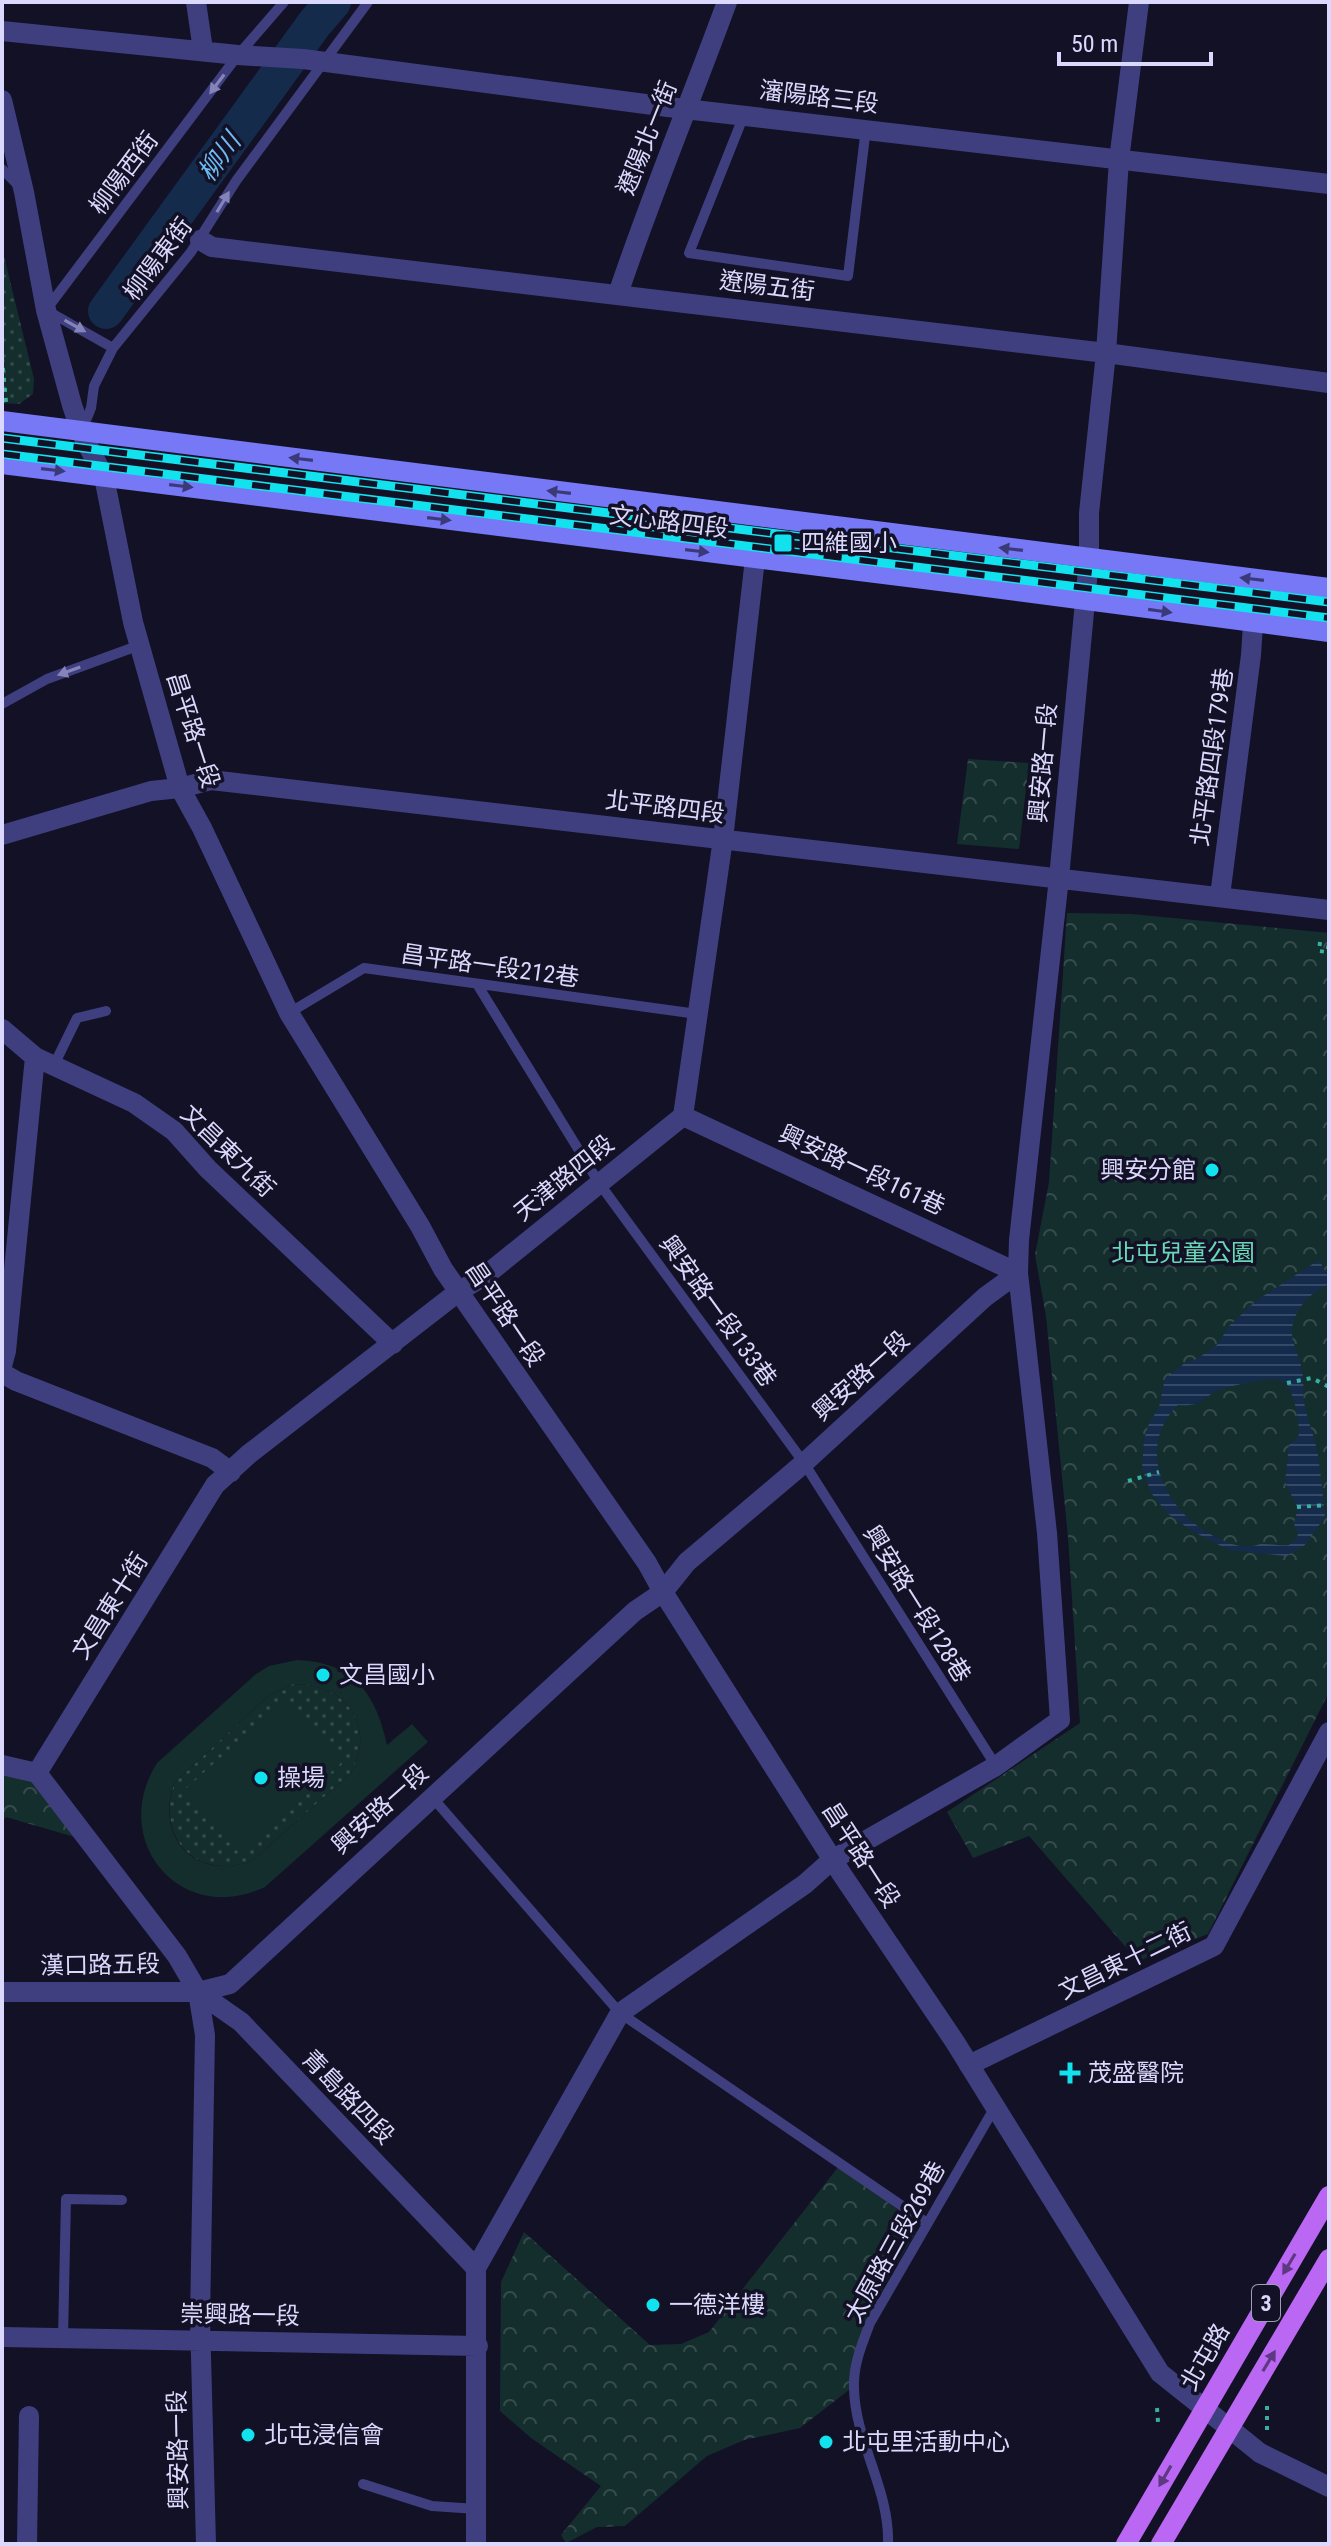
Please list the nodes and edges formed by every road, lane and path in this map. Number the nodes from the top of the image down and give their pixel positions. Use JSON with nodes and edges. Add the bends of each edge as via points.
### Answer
{"nodes":[{"id":1,"x":196,"y":2,"type":"edge"},
{"id":2,"x":284,"y":2,"type":"edge"},
{"id":3,"x":368,"y":2,"type":"edge"},
{"id":4,"x":727,"y":2,"type":"edge"},
{"id":5,"x":1139,"y":2,"type":"edge"},
{"id":6,"x":2,"y":31,"type":"edge"},
{"id":7,"x":203,"y":50,"type":"junction"},
{"id":8,"x":245,"y":55,"type":"junction"},
{"id":9,"x":314,"y":61,"type":"junction"},
{"id":10,"x":2,"y":100,"type":"edge"},
{"id":11,"x":688,"y":109,"type":"junction"},
{"id":12,"x":744,"y":115,"type":"junction"},
{"id":13,"x":866,"y":128,"type":"junction"},
{"id":14,"x":1119,"y":160,"type":"junction"},
{"id":15,"x":2,"y":169,"type":"edge"},
{"id":16,"x":1329,"y":184,"type":"edge"},
{"id":17,"x":24,"y":192,"type":"junction"},
{"id":18,"x":200,"y":240,"type":"junction"},
{"id":19,"x":618,"y":294,"type":"junction"},
{"id":20,"x":46,"y":310,"type":"junction"},
{"id":21,"x":113,"y":348,"type":"junction"},
{"id":22,"x":1106,"y":353,"type":"junction"},
{"id":23,"x":2,"y":358,"type":"edge"},
{"id":24,"x":1329,"y":383,"type":"edge"},
{"id":25,"x":4,"y":413,"type":"edge"},
{"id":26,"x":81,"y":432,"type":"junction"},
{"id":27,"x":2,"y":464,"type":"edge"},
{"id":28,"x":104,"y":477,"type":"junction"},
{"id":29,"x":755,"y":559,"type":"junction"},
{"id":30,"x":1089,"y":559,"type":"junction"},
{"id":31,"x":1329,"y":588,"type":"edge"},
{"id":32,"x":1083,"y":600,"type":"junction"},
{"id":33,"x":1253,"y":624,"type":"junction"},
{"id":34,"x":1329,"y":632,"type":"edge"},
{"id":35,"x":140,"y":645,"type":"junction"},
{"id":36,"x":2,"y":704,"type":"edge"},
{"id":37,"x":180,"y":788,"type":"junction"},
{"id":38,"x":2,"y":835,"type":"edge"},
{"id":39,"x":723,"y":839,"type":"junction"},
{"id":40,"x":1059,"y":878,"type":"junction"},
{"id":41,"x":1220,"y":896,"type":"junction"},
{"id":42,"x":1329,"y":910,"type":"edge"},
{"id":43,"x":1320,"y":942,"type":"dead end"},
{"id":44,"x":1329,"y":944,"type":"edge"},
{"id":45,"x":477,"y":984,"type":"junction"},
{"id":46,"x":106,"y":1011,"type":"dead end"},
{"id":47,"x":289,"y":1013,"type":"junction"},
{"id":48,"x":697,"y":1014,"type":"junction"},
{"id":49,"x":2,"y":1029,"type":"edge"},
{"id":50,"x":44,"y":1061,"type":"junction"},
{"id":51,"x":683,"y":1116,"type":"junction"},
{"id":52,"x":599,"y":1183,"type":"junction"},
{"id":53,"x":1018,"y":1273,"type":"junction"},
{"id":54,"x":458,"y":1292,"type":"junction"},
{"id":55,"x":393,"y":1344,"type":"junction"},
{"id":56,"x":2,"y":1366,"type":"edge"},
{"id":57,"x":2,"y":1373,"type":"edge"},
{"id":58,"x":1287,"y":1383,"type":"dead end"},
{"id":59,"x":1329,"y":1387,"type":"edge"},
{"id":60,"x":804,"y":1463,"type":"junction"},
{"id":61,"x":231,"y":1472,"type":"junction"},
{"id":62,"x":1159,"y":1472,"type":"dead end"},
{"id":63,"x":1128,"y":1481,"type":"dead end"},
{"id":64,"x":1329,"y":1505,"type":"edge"},
{"id":65,"x":1297,"y":1507,"type":"dead end"},
{"id":66,"x":663,"y":1592,"type":"junction"},
{"id":67,"x":1329,"y":1732,"type":"edge"},
{"id":68,"x":2,"y":1765,"type":"edge"},
{"id":69,"x":996,"y":1766,"type":"junction"},
{"id":70,"x":37,"y":1773,"type":"junction"},
{"id":71,"x":432,"y":1797,"type":"junction"},
{"id":72,"x":832,"y":1860,"type":"junction"},
{"id":73,"x":2,"y":1992,"type":"edge"},
{"id":74,"x":198,"y":1992,"type":"junction"},
{"id":75,"x":620,"y":2013,"type":"junction"},
{"id":76,"x":969,"y":2065,"type":"junction"},
{"id":77,"x":995,"y":2107,"type":"junction"},
{"id":78,"x":1329,"y":2196,"type":"edge"},
{"id":79,"x":122,"y":2200,"type":"dead end"},
{"id":80,"x":927,"y":2223,"type":"junction"},
{"id":81,"x":1329,"y":2259,"type":"edge"},
{"id":82,"x":476,"y":2268,"type":"junction"},
{"id":83,"x":2,"y":2337,"type":"edge"},
{"id":84,"x":63,"y":2338,"type":"junction"},
{"id":85,"x":202,"y":2340,"type":"junction"},
{"id":86,"x":478,"y":2346,"type":"junction"},
{"id":87,"x":1267,"y":2404,"type":"dead end"},
{"id":88,"x":1157,"y":2408,"type":"dead end"},
{"id":89,"x":1205,"y":2409,"type":"junction"},
{"id":90,"x":29,"y":2416,"type":"dead end"},
{"id":91,"x":1158,"y":2422,"type":"dead end"},
{"id":92,"x":1229,"y":2428,"type":"junction"},
{"id":93,"x":1267,"y":2439,"type":"dead end"},
{"id":94,"x":363,"y":2484,"type":"dead end"},
{"id":95,"x":1329,"y":2487,"type":"edge"},
{"id":96,"x":477,"y":2509,"type":"junction"},
{"id":97,"x":887,"y":2542,"type":"edge"},
{"id":98,"x":27,"y":2544,"type":"edge"},
{"id":99,"x":206,"y":2544,"type":"edge"},
{"id":100,"x":476,"y":2544,"type":"edge"},
{"id":101,"x":1126,"y":2544,"type":"edge"},
{"id":102,"x":1161,"y":2544,"type":"edge"}],
"edges":[{"from":1,"to":7,"type":"street"},
{"from":2,"to":8,"type":"lane","name":"柳陽西街"},
{"from":3,"to":9,"type":"lane","name":"柳陽東街"},
{"from":4,"to":11,"type":"street","name":"遼陽北一街"},
{"from":5,"to":14,"type":"street","name":"興安路一段"},
{"from":6,"to":7,"type":"street"},
{"from":7,"to":8,"type":"street"},
{"from":8,"to":9,"type":"street","name":"瀋陽路三段"},
{"from":8,"to":20,"type":"lane","name":"柳陽西街","one_way":true},
{"from":9,"to":11,"type":"street","name":"瀋陽路三段"},
{"from":18,"to":9,"type":"lane","name":"柳陽東街","one_way":true},
{"from":10,"to":17,"type":"street","name":"昌平路一段"},
{"from":11,"to":12,"type":"street","name":"瀋陽路三段"},
{"from":11,"to":19,"type":"street","name":"遼陽北一街"},
{"from":12,"to":13,"type":"street","name":"瀋陽路三段"},
{"from":12,"to":13,"type":"lane","via":[[689,253],[848,276]]},
{"from":13,"to":14,"type":"street","name":"瀋陽路三段"},
{"from":14,"to":16,"type":"street","name":"瀋陽路三段"},
{"from":14,"to":22,"type":"street","name":"興安路一段"},
{"from":15,"to":17,"type":"lane"},
{"from":17,"to":20,"type":"street","name":"昌平路一段"},
{"from":18,"to":19,"type":"street","name":"遼陽五街","via":[[212,247]]},
{"from":18,"to":21,"type":"lane","name":"柳陽東街"},
{"from":19,"to":22,"type":"street","name":"遼陽五街"},
{"from":20,"to":21,"type":"lane","one_way":true},
{"from":20,"to":26,"type":"street","name":"昌平路一段"},
{"from":21,"to":26,"type":"lane","name":"柳陽東街","via":[[94,386]]},
{"from":22,"to":24,"type":"street","name":"遼陽五街"},
{"from":22,"to":30,"type":"street","name":"興安路一段"},
{"from":23,"to":25,"type":"path"},
{"from":25,"to":26,"type":"main road","name":"文心路四段"},
{"from":26,"to":28,"type":"street","name":"昌平路一段"},
{"from":30,"to":26,"type":"main road","name":"文心路四段","one_way":true},
{"from":27,"to":28,"type":"main road","name":"文心路四段","one_way":true},
{"from":28,"to":29,"type":"main road","name":"文心路四段","one_way":true},
{"from":28,"to":35,"type":"street","name":"昌平路一段"},
{"from":29,"to":32,"type":"main road","name":"文心路四段"},
{"from":29,"to":39,"type":"street"},
{"from":31,"to":30,"type":"main road","name":"文心路四段","one_way":true},
{"from":30,"to":32,"type":"street","name":"興安路一段"},
{"from":32,"to":33,"type":"main road","name":"文心路四段","one_way":true},
{"from":32,"to":40,"type":"street","name":"興安路一段"},
{"from":33,"to":34,"type":"main road","name":"文心路四段"},
{"from":33,"to":41,"type":"street","name":"北平路四段179巷"},
{"from":35,"to":36,"type":"lane","one_way":true,"via":[[47,679]]},
{"from":35,"to":37,"type":"street","name":"昌平路一段"},
{"from":37,"to":38,"type":"street","name":"北平路四段","via":[[151,791]]},
{"from":37,"to":39,"type":"street","name":"北平路四段","via":[[211,780]]},
{"from":37,"to":47,"type":"street","name":"昌平路一段"},
{"from":39,"to":40,"type":"street","name":"北平路四段"},
{"from":39,"to":48,"type":"street"},
{"from":40,"to":41,"type":"street","name":"北平路四段"},
{"from":40,"to":53,"type":"street","name":"興安路一段"},
{"from":41,"to":42,"type":"street","name":"北平路四段"},
{"from":43,"to":44,"type":"path","via":[[1319,951],[1327,952]]},
{"from":45,"to":47,"type":"lane","name":"昌平路一段212巷","via":[[364,968]]},
{"from":45,"to":48,"type":"lane","name":"昌平路一段212巷"},
{"from":45,"to":52,"type":"lane","name":"興安路一段133巷"},
{"from":46,"to":50,"type":"lane","via":[[77,1018]]},
{"from":47,"to":54,"type":"street","name":"昌平路一段"},
{"from":48,"to":51,"type":"street"},
{"from":49,"to":50,"type":"street","name":"文昌東九街"},
{"from":50,"to":55,"type":"street","name":"文昌東九街","via":[[134,1103],[174,1131]]},
{"from":50,"to":56,"type":"street"},
{"from":51,"to":52,"type":"street","name":"天津路四段"},
{"from":51,"to":53,"type":"street","name":"興安路一段161巷"},
{"from":52,"to":54,"type":"street","name":"天津路四段"},
{"from":52,"to":60,"type":"lane","name":"興安路一段133巷"},
{"from":53,"to":60,"type":"street","name":"興安路一段"},
{"from":53,"to":69,"type":"street","via":[[1047,1533],[1060,1720]]},
{"from":54,"to":55,"type":"street","name":"天津路四段"},
{"from":54,"to":66,"type":"street","name":"昌平路一段"},
{"from":55,"to":61,"type":"street","name":"天津路四段"},
{"from":57,"to":61,"type":"street","via":[[211,1458]]},
{"from":58,"to":59,"type":"path","via":[[1312,1378]]},
{"from":60,"to":66,"type":"street","name":"興安路一段","via":[[687,1562]]},
{"from":60,"to":69,"type":"lane","name":"興安路一段128巷"},
{"from":61,"to":70,"type":"street","name":"文昌東十街","via":[[215,1485]]},
{"from":62,"to":63,"type":"path"},
{"from":64,"to":65,"type":"path"},
{"from":66,"to":71,"type":"street","name":"興安路一段","via":[[635,1611]]},
{"from":66,"to":72,"type":"street","name":"昌平路一段"},
{"from":67,"to":76,"type":"street","name":"文昌東十二街","via":[[1214,1946]]},
{"from":68,"to":70,"type":"street"},
{"from":69,"to":72,"type":"street"},
{"from":70,"to":74,"type":"street","name":"青島路四段","via":[[177,1956]]},
{"from":71,"to":74,"type":"street","name":"興安路一段","via":[[230,1984]]},
{"from":71,"to":75,"type":"lane"},
{"from":72,"to":75,"type":"street"},
{"from":72,"to":76,"type":"street","name":"昌平路一段"},
{"from":73,"to":74,"type":"street","name":"漢口路五段"},
{"from":74,"to":82,"type":"street","name":"青島路四段","via":[[241,2022]]},
{"from":74,"to":85,"type":"street","name":"興安路一段","via":[[205,2035]]},
{"from":75,"to":80,"type":"lane"},
{"from":75,"to":82,"type":"street"},
{"from":76,"to":77,"type":"street","name":"昌平路一段"},
{"from":77,"to":80,"type":"lane","name":"太原路三段269巷"},
{"from":77,"to":89,"type":"street","name":"昌平路一段","via":[[1160,2373]]},
{"from":78,"to":89,"type":"main road","name":"北屯路","number":"3","one_way":true},
{"from":79,"to":84,"type":"lane","via":[[66,2199]]},
{"from":80,"to":97,"type":"lane","name":"太原路三段269巷","via":[[870,2323],[853,2387],[885,2511]]},
{"from":92,"to":81,"type":"main road","number":"3","one_way":true},
{"from":82,"to":86,"type":"street"},
{"from":83,"to":84,"type":"street","name":"崇興路一段"},
{"from":84,"to":85,"type":"street","name":"崇興路一段"},
{"from":85,"to":86,"type":"street","name":"崇興路一段"},
{"from":85,"to":99,"type":"street","name":"興安路一段"},
{"from":86,"to":96,"type":"street"},
{"from":87,"to":93,"type":"path"},
{"from":88,"to":91,"type":"path"},
{"from":89,"to":92,"type":"street","name":"昌平路一段"},
{"from":89,"to":101,"type":"main road","name":"北屯路","number":"3","one_way":true},
{"from":90,"to":98,"type":"street"},
{"from":92,"to":95,"type":"street","name":"昌平路一段","via":[[1260,2453]]},
{"from":92,"to":102,"type":"main road","number":"3"},
{"from":94,"to":96,"type":"lane","via":[[432,2506]]},
{"from":96,"to":100,"type":"street"}]}
